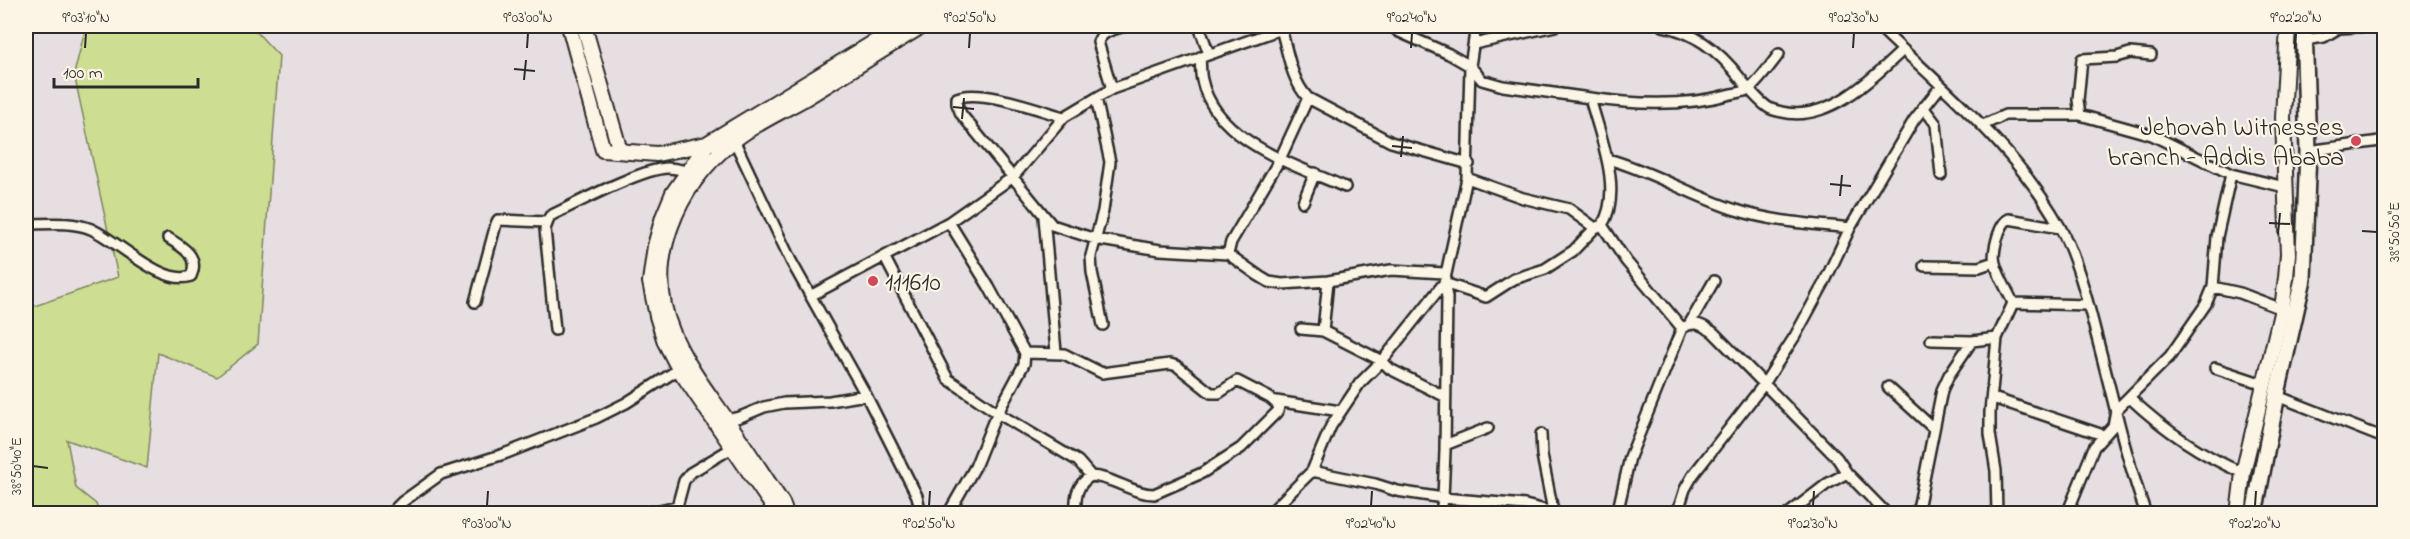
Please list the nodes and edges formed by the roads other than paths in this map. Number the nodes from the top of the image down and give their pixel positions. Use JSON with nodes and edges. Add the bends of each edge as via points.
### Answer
{"nodes":[{"id":1,"x":569,"y":26,"type":"edge"},
{"id":2,"x":584,"y":26,"type":"edge"},
{"id":3,"x":900,"y":26,"type":"edge"},
{"id":4,"x":922,"y":26,"type":"edge"},
{"id":5,"x":1125,"y":26,"type":"edge"},
{"id":6,"x":1199,"y":26,"type":"edge"},
{"id":7,"x":1291,"y":26,"type":"edge"},
{"id":8,"x":1476,"y":26,"type":"edge"},
{"id":9,"x":1555,"y":26,"type":"edge"},
{"id":10,"x":1663,"y":26,"type":"edge"},
{"id":11,"x":1878,"y":26,"type":"edge"},
{"id":12,"x":2288,"y":26,"type":"edge"},
{"id":13,"x":2371,"y":26,"type":"edge"},
{"id":14,"x":1280,"y":27,"type":"edge"},
{"id":15,"x":1394,"y":27,"type":"edge"},
{"id":16,"x":2305,"y":33,"type":"edge"},
{"id":17,"x":1474,"y":44,"type":"junction"},
{"id":18,"x":1903,"y":50,"type":"junction"},
{"id":19,"x":1779,"y":54,"type":"dead end"},
{"id":20,"x":1204,"y":55,"type":"junction"},
{"id":21,"x":2151,"y":56,"type":"dead end"},
{"id":22,"x":1470,"y":66,"type":"junction"},
{"id":23,"x":1941,"y":86,"type":"junction"},
{"id":24,"x":1112,"y":89,"type":"junction"},
{"id":25,"x":1750,"y":89,"type":"junction"},
{"id":26,"x":1096,"y":98,"type":"junction"},
{"id":27,"x":1308,"y":98,"type":"junction"},
{"id":28,"x":1590,"y":98,"type":"junction"},
{"id":29,"x":1923,"y":107,"type":"junction"},
{"id":30,"x":2080,"y":115,"type":"junction"},
{"id":31,"x":1064,"y":117,"type":"junction"},
{"id":32,"x":1983,"y":125,"type":"junction"},
{"id":33,"x":2385,"y":138,"type":"edge"},
{"id":34,"x":734,"y":140,"type":"junction"},
{"id":35,"x":708,"y":143,"type":"junction"},
{"id":36,"x":620,"y":151,"type":"junction"},
{"id":37,"x":2308,"y":151,"type":"junction"},
{"id":38,"x":1280,"y":159,"type":"junction"},
{"id":39,"x":1608,"y":159,"type":"junction"},
{"id":40,"x":1469,"y":164,"type":"junction"},
{"id":41,"x":687,"y":171,"type":"junction"},
{"id":42,"x":1315,"y":174,"type":"junction"},
{"id":43,"x":2230,"y":174,"type":"junction"},
{"id":44,"x":1941,"y":175,"type":"dead end"},
{"id":45,"x":1013,"y":177,"type":"junction"},
{"id":46,"x":1467,"y":178,"type":"junction"},
{"id":47,"x":1345,"y":187,"type":"dead end"},
{"id":48,"x":2285,"y":187,"type":"junction"},
{"id":49,"x":1303,"y":202,"type":"dead end"},
{"id":50,"x":1044,"y":217,"type":"junction"},
{"id":51,"x":546,"y":222,"type":"junction"},
{"id":52,"x":950,"y":222,"type":"junction"},
{"id":53,"x":26,"y":224,"type":"edge"},
{"id":54,"x":1598,"y":226,"type":"junction"},
{"id":55,"x":1850,"y":228,"type":"junction"},
{"id":56,"x":2060,"y":228,"type":"junction"},
{"id":57,"x":168,"y":238,"type":"dead end"},
{"id":58,"x":1095,"y":239,"type":"junction"},
{"id":59,"x":1228,"y":254,"type":"junction"},
{"id":60,"x":885,"y":258,"type":"junction"},
{"id":61,"x":1994,"y":262,"type":"junction"},
{"id":62,"x":1924,"y":266,"type":"dead end"},
{"id":63,"x":1444,"y":278,"type":"junction"},
{"id":64,"x":1328,"y":281,"type":"junction"},
{"id":65,"x":1714,"y":281,"type":"dead end"},
{"id":66,"x":2213,"y":287,"type":"junction"},
{"id":67,"x":812,"y":295,"type":"junction"},
{"id":68,"x":475,"y":302,"type":"dead end"},
{"id":69,"x":2013,"y":303,"type":"junction"},
{"id":70,"x":2088,"y":305,"type":"junction"},
{"id":71,"x":2282,"y":309,"type":"junction"},
{"id":72,"x":1103,"y":326,"type":"dead end"},
{"id":73,"x":1686,"y":326,"type":"junction"},
{"id":74,"x":1301,"y":329,"type":"dead end"},
{"id":75,"x":555,"y":330,"type":"dead end"},
{"id":76,"x":1323,"y":332,"type":"junction"},
{"id":77,"x":1997,"y":338,"type":"junction"},
{"id":78,"x":1931,"y":340,"type":"dead end"},
{"id":79,"x":1972,"y":341,"type":"junction"},
{"id":80,"x":1056,"y":352,"type":"junction"},
{"id":81,"x":1025,"y":353,"type":"junction"},
{"id":82,"x":1382,"y":361,"type":"junction"},
{"id":83,"x":2215,"y":368,"type":"dead end"},
{"id":84,"x":687,"y":374,"type":"junction"},
{"id":85,"x":1764,"y":384,"type":"junction"},
{"id":86,"x":2263,"y":384,"type":"junction"},
{"id":87,"x":1888,"y":387,"type":"dead end"},
{"id":88,"x":866,"y":395,"type":"junction"},
{"id":89,"x":1444,"y":396,"type":"junction"},
{"id":90,"x":2277,"y":396,"type":"junction"},
{"id":91,"x":1993,"y":398,"type":"junction"},
{"id":92,"x":2130,"y":398,"type":"junction"},
{"id":93,"x":1276,"y":401,"type":"junction"},
{"id":94,"x":2116,"y":410,"type":"junction"},
{"id":95,"x":1340,"y":411,"type":"junction"},
{"id":96,"x":999,"y":414,"type":"junction"},
{"id":97,"x":727,"y":420,"type":"junction"},
{"id":98,"x":1488,"y":428,"type":"dead end"},
{"id":99,"x":1933,"y":428,"type":"junction"},
{"id":100,"x":1541,"y":434,"type":"dead end"},
{"id":101,"x":2103,"y":435,"type":"junction"},
{"id":102,"x":2385,"y":438,"type":"edge"},
{"id":103,"x":1445,"y":445,"type":"junction"},
{"id":104,"x":732,"y":448,"type":"junction"},
{"id":105,"x":1312,"y":471,"type":"junction"},
{"id":106,"x":1847,"y":473,"type":"junction"},
{"id":107,"x":2243,"y":473,"type":"junction"},
{"id":108,"x":1092,"y":476,"type":"junction"},
{"id":109,"x":1443,"y":498,"type":"junction"},
{"id":110,"x":676,"y":510,"type":"edge"},
{"id":111,"x":1557,"y":512,"type":"edge"},
{"id":112,"x":390,"y":513,"type":"edge"},
{"id":113,"x":642,"y":513,"type":"edge"},
{"id":114,"x":778,"y":513,"type":"edge"},
{"id":115,"x":786,"y":513,"type":"edge"},
{"id":116,"x":921,"y":513,"type":"edge"},
{"id":117,"x":948,"y":513,"type":"edge"},
{"id":118,"x":1076,"y":513,"type":"edge"},
{"id":119,"x":1269,"y":513,"type":"edge"},
{"id":120,"x":1442,"y":513,"type":"edge"},
{"id":121,"x":1617,"y":513,"type":"edge"},
{"id":122,"x":1677,"y":513,"type":"edge"},
{"id":123,"x":1788,"y":513,"type":"edge"},
{"id":124,"x":1887,"y":513,"type":"edge"},
{"id":125,"x":1917,"y":513,"type":"edge"},
{"id":126,"x":1998,"y":513,"type":"edge"},
{"id":127,"x":2067,"y":513,"type":"edge"},
{"id":128,"x":2146,"y":513,"type":"edge"},
{"id":129,"x":2238,"y":513,"type":"edge"},
{"id":130,"x":2254,"y":513,"type":"edge"}],
"edges":[{"from":1,"to":36,"type":"street","via":[[603,150]]},
{"from":2,"to":36,"type":"street"},
{"from":3,"to":35,"type":"street"},
{"from":4,"to":34,"type":"street"},
{"from":5,"to":24,"type":"street","via":[[1105,33],[1098,42]]},
{"from":6,"to":20,"type":"street"},
{"from":7,"to":14,"type":"street"},
{"from":8,"to":17,"type":"street"},
{"from":9,"to":17,"type":"street"},
{"from":10,"to":25,"type":"street","via":[[1703,41],[1724,58]]},
{"from":11,"to":18,"type":"street"},
{"from":12,"to":48,"type":"street","via":[[2283,118]]},
{"from":13,"to":16,"type":"street","via":[[2339,28],[2324,38]]},
{"from":14,"to":20,"type":"street"},
{"from":14,"to":27,"type":"street","via":[[1296,80]]},
{"from":15,"to":22,"type":"street"},
{"from":16,"to":37,"type":"main road"},
{"from":17,"to":22,"type":"street"},
{"from":18,"to":23,"type":"street"},
{"from":18,"to":25,"type":"street","via":[[1850,94],[1805,114],[1769,109]]},
{"from":19,"to":25,"type":"street"},
{"from":20,"to":24,"type":"street"},
{"from":20,"to":38,"type":"street","via":[[1202,80],[1211,104],[1253,144]]},
{"from":21,"to":30,"type":"street","via":[[2130,53],[2082,59]]},
{"from":22,"to":28,"type":"street","via":[[1482,80],[1503,86]]},
{"from":22,"to":40,"type":"street"},
{"from":23,"to":29,"type":"street"},
{"from":23,"to":32,"type":"street"},
{"from":24,"to":26,"type":"street"},
{"from":25,"to":28,"type":"street","via":[[1687,103],[1624,103]]},
{"from":26,"to":31,"type":"street"},
{"from":26,"to":58,"type":"street","via":[[1110,162]]},
{"from":27,"to":38,"type":"street"},
{"from":27,"to":40,"type":"street","via":[[1391,142]]},
{"from":28,"to":39,"type":"street"},
{"from":29,"to":44,"type":"street","via":[[1936,124]]},
{"from":29,"to":55,"type":"street"},
{"from":30,"to":32,"type":"street","via":[[2005,115]]},
{"from":30,"to":43,"type":"street","via":[[2152,135]]},
{"from":31,"to":45,"type":"street"},
{"from":31,"to":45,"type":"street","via":[[984,96],[957,98],[961,114]]},
{"from":32,"to":56,"type":"street","via":[[2028,179]]},
{"from":33,"to":37,"type":"street"},
{"from":34,"to":35,"type":"street"},
{"from":34,"to":67,"type":"street","via":[[791,261]]},
{"from":34,"to":84,"type":"street","via":[[695,178],[682,198],[665,248],[663,302],[686,361]]},
{"from":35,"to":36,"type":"street","via":[[657,154]]},
{"from":35,"to":41,"type":"street"},
{"from":37,"to":90,"type":"main road","via":[[2302,279]]},
{"from":38,"to":42,"type":"street"},
{"from":38,"to":59,"type":"street","via":[[1230,242]]},
{"from":39,"to":54,"type":"street","via":[[1610,192],[1606,218]]},
{"from":39,"to":55,"type":"street","via":[[1659,176],[1738,211]]},
{"from":40,"to":46,"type":"street"},
{"from":41,"to":51,"type":"street","via":[[667,168],[645,174],[550,216]]},
{"from":41,"to":84,"type":"street","via":[[663,216],[650,282],[665,342]]},
{"from":42,"to":47,"type":"street"},
{"from":42,"to":49,"type":"street"},
{"from":43,"to":48,"type":"street"},
{"from":43,"to":66,"type":"street","via":[[2217,237]]},
{"from":45,"to":50,"type":"street"},
{"from":45,"to":52,"type":"street"},
{"from":46,"to":54,"type":"street","via":[[1569,209]]},
{"from":46,"to":63,"type":"street"},
{"from":48,"to":71,"type":"street","via":[[2288,254]]},
{"from":50,"to":58,"type":"street","via":[[1052,225]]},
{"from":50,"to":80,"type":"street"},
{"from":51,"to":68,"type":"street","via":[[498,220]]},
{"from":51,"to":75,"type":"street"},
{"from":52,"to":60,"type":"street"},
{"from":52,"to":81,"type":"street"},
{"from":53,"to":57,"type":"street","via":[[91,229],[175,278],[191,276],[193,260],[186,249]]},
{"from":54,"to":63,"type":"street","via":[[1573,251],[1545,269],[1514,279],[1485,297]]},
{"from":54,"to":73,"type":"street"},
{"from":55,"to":85,"type":"street","via":[[1815,301]]},
{"from":56,"to":61,"type":"street","via":[[2005,220],[2000,227]]},
{"from":56,"to":70,"type":"street"},
{"from":58,"to":59,"type":"street","via":[[1160,250]]},
{"from":58,"to":72,"type":"street","via":[[1092,272]]},
{"from":59,"to":64,"type":"street","via":[[1269,282]]},
{"from":60,"to":67,"type":"street"},
{"from":60,"to":96,"type":"street","via":[[948,379]]},
{"from":61,"to":62,"type":"street","via":[[1979,267]]},
{"from":61,"to":69,"type":"street"},
{"from":63,"to":64,"type":"street","via":[[1391,270]]},
{"from":63,"to":82,"type":"street"},
{"from":63,"to":89,"type":"street"},
{"from":64,"to":76,"type":"street"},
{"from":65,"to":73,"type":"street"},
{"from":66,"to":71,"type":"street"},
{"from":66,"to":92,"type":"street","via":[[2185,338]]},
{"from":67,"to":88,"type":"street"},
{"from":69,"to":70,"type":"street"},
{"from":69,"to":77,"type":"street"},
{"from":70,"to":94,"type":"street"},
{"from":71,"to":86,"type":"street"},
{"from":73,"to":85,"type":"street","via":[[1701,324]]},
{"from":73,"to":121,"type":"street","via":[[1630,457]]},
{"from":74,"to":76,"type":"street"},
{"from":76,"to":82,"type":"street"},
{"from":77,"to":79,"type":"street"},
{"from":77,"to":91,"type":"street"},
{"from":78,"to":79,"type":"street"},
{"from":79,"to":99,"type":"street","via":[[1942,390]]},
{"from":80,"to":81,"type":"street"},
{"from":80,"to":93,"type":"street","via":[[1072,356],[1102,373],[1170,364],[1210,393],[1219,393],[1237,381]]},
{"from":81,"to":96,"type":"street","via":[[1024,364]]},
{"from":82,"to":89,"type":"street","via":[[1390,369]]},
{"from":82,"to":95,"type":"street","via":[[1359,382]]},
{"from":83,"to":86,"type":"street"},
{"from":84,"to":97,"type":"street"},
{"from":84,"to":104,"type":"street"},
{"from":84,"to":112,"type":"street","via":[[596,418],[441,474]]},
{"from":85,"to":106,"type":"street"},
{"from":85,"to":122,"type":"street","via":[[1704,457],[1685,489]]},
{"from":86,"to":107,"type":"street"},
{"from":87,"to":99,"type":"street"},
{"from":88,"to":97,"type":"street","via":[[784,403]]},
{"from":88,"to":116,"type":"street","via":[[917,496]]},
{"from":89,"to":103,"type":"street"},
{"from":90,"to":102,"type":"street"},
{"from":90,"to":130,"type":"main road"},
{"from":91,"to":101,"type":"street"},
{"from":91,"to":126,"type":"street","via":[[1990,434]]},
{"from":92,"to":94,"type":"street"},
{"from":92,"to":107,"type":"street","via":[[2180,438]]},
{"from":93,"to":95,"type":"street"},
{"from":93,"to":108,"type":"street","via":[[1278,411],[1241,448],[1202,473],[1154,494],[1111,478]]},
{"from":94,"to":101,"type":"street","via":[[2113,426]]},
{"from":94,"to":128,"type":"street"},
{"from":95,"to":105,"type":"street"},
{"from":96,"to":108,"type":"street","via":[[1077,461]]},
{"from":96,"to":117,"type":"street"},
{"from":97,"to":115,"type":"street"},
{"from":98,"to":103,"type":"street"},
{"from":99,"to":125,"type":"street"},
{"from":100,"to":111,"type":"street","via":[[1542,455]]},
{"from":101,"to":127,"type":"street","via":[[2094,447]]},
{"from":103,"to":109,"type":"street"},
{"from":104,"to":110,"type":"street","via":[[690,473]]},
{"from":104,"to":114,"type":"street"},
{"from":105,"to":109,"type":"street"},
{"from":105,"to":119,"type":"street"},
{"from":106,"to":123,"type":"street"},
{"from":106,"to":124,"type":"street"},
{"from":107,"to":129,"type":"street"},
{"from":108,"to":118,"type":"street","via":[[1079,486]]},
{"from":109,"to":111,"type":"street","via":[[1525,505]]},
{"from":109,"to":120,"type":"street"},
{"from":110,"to":113,"type":"street"}]}
